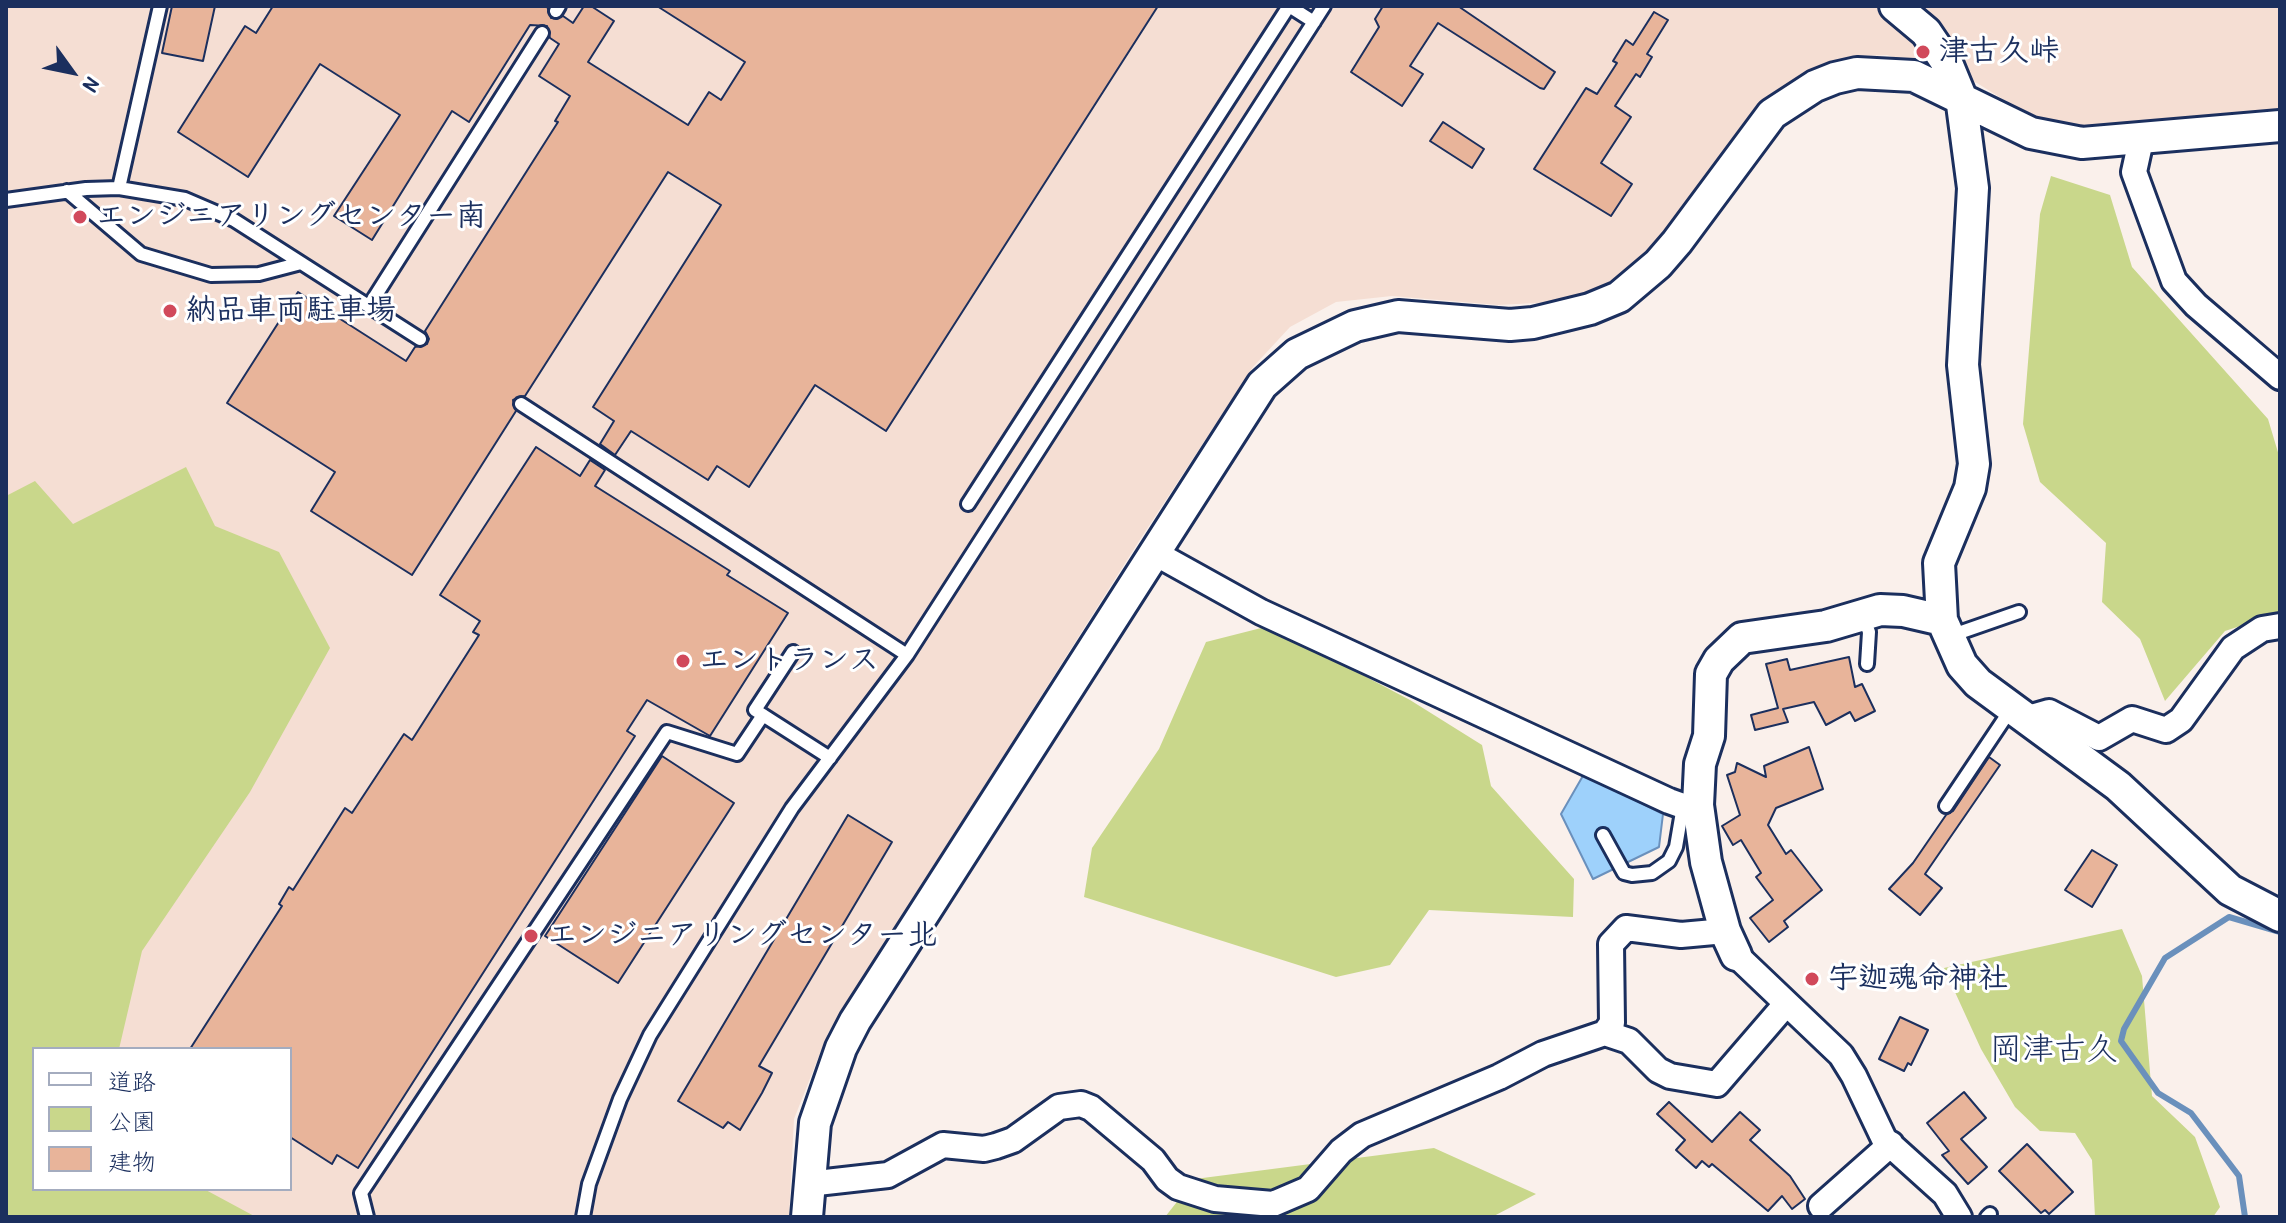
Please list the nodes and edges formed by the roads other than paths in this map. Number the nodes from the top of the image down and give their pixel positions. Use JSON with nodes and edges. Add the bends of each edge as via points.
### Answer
{"nodes":[{"id":1,"x":160,"y":6,"type":"edge"},
{"id":2,"x":1289,"y":6,"type":"edge"},
{"id":3,"x":1324,"y":6,"type":"edge"},
{"id":4,"x":1895,"y":6,"type":"edge"},
{"id":5,"x":1314,"y":22,"type":"junction"},
{"id":6,"x":542,"y":33,"type":"dead end"},
{"id":7,"x":1961,"y":97,"type":"junction"},
{"id":8,"x":2280,"y":126,"type":"edge"},
{"id":9,"x":2141,"y":140,"type":"junction"},
{"id":10,"x":119,"y":188,"type":"junction"},
{"id":11,"x":67,"y":191,"type":"junction"},
{"id":12,"x":6,"y":200,"type":"edge"},
{"id":13,"x":301,"y":263,"type":"junction"},
{"id":14,"x":369,"y":306,"type":"junction"},
{"id":15,"x":420,"y":339,"type":"dead end"},
{"id":16,"x":2280,"y":377,"type":"edge"},
{"id":17,"x":521,"y":404,"type":"dead end"},
{"id":18,"x":968,"y":504,"type":"dead end"},
{"id":19,"x":1153,"y":552,"type":"junction"},
{"id":20,"x":2019,"y":612,"type":"dead end"},
{"id":21,"x":1862,"y":613,"type":"junction"},
{"id":22,"x":2280,"y":626,"type":"edge"},
{"id":23,"x":1946,"y":628,"type":"junction"},
{"id":24,"x":793,"y":652,"type":"dead end"},
{"id":25,"x":907,"y":655,"type":"junction"},
{"id":26,"x":1867,"y":664,"type":"dead end"},
{"id":27,"x":2020,"y":713,"type":"junction"},
{"id":28,"x":763,"y":715,"type":"junction"},
{"id":29,"x":830,"y":758,"type":"junction"},
{"id":30,"x":1690,"y":806,"type":"junction"},
{"id":31,"x":1946,"y":806,"type":"dead end"},
{"id":32,"x":1603,"y":835,"type":"dead end"},
{"id":33,"x":2280,"y":916,"type":"edge"},
{"id":34,"x":1730,"y":943,"type":"junction"},
{"id":35,"x":1786,"y":1004,"type":"junction"},
{"id":36,"x":1605,"y":1033,"type":"junction"},
{"id":37,"x":1891,"y":1144,"type":"junction"},
{"id":38,"x":808,"y":1184,"type":"junction"},
{"id":39,"x":1821,"y":1206,"type":"dead end"},
{"id":40,"x":367,"y":1217,"type":"edge"},
{"id":41,"x":583,"y":1217,"type":"edge"},
{"id":42,"x":807,"y":1217,"type":"edge"},
{"id":43,"x":1959,"y":1217,"type":"edge"}],
"edges":[{"from":1,"to":10,"type":"lane"},
{"from":2,"to":5,"type":"lane"},
{"from":2,"to":18,"type":"lane"},
{"from":3,"to":5,"type":"lane"},
{"from":4,"to":7,"type":"street","via":[[1912,17],[1938,48]]},
{"from":5,"to":25,"type":"lane"},
{"from":6,"to":14,"type":"lane"},
{"from":7,"to":9,"type":"street","via":[[2055,140]]},
{"from":7,"to":19,"type":"street","via":[[1929,80],[1902,74],[1857,73],[1815,86],[1772,114],[1658,264],[1619,297],[1590,309],[1510,325],[1398,316],[1318,342],[1262,385]]},
{"from":7,"to":23,"type":"street","via":[[1973,188],[1963,365],[1974,464],[1970,488],[1939,563],[1938,596]]},
{"from":8,"to":9,"type":"street"},
{"from":9,"to":16,"type":"street","via":[[2134,172],[2174,281]]},
{"from":10,"to":11,"type":"lane"},
{"from":10,"to":13,"type":"lane","via":[[185,199],[234,220]]},
{"from":11,"to":12,"type":"lane"},
{"from":11,"to":13,"type":"lane","via":[[141,254],[211,275],[259,274]]},
{"from":13,"to":14,"type":"lane"},
{"from":14,"to":15,"type":"lane"},
{"from":17,"to":25,"type":"lane"},
{"from":19,"to":30,"type":"street","via":[[1261,612]]},
{"from":19,"to":38,"type":"street","via":[[855,1021],[815,1123]]},
{"from":20,"to":23,"type":"lane"},
{"from":21,"to":23,"type":"street","via":[[1903,611]]},
{"from":21,"to":26,"type":"lane","via":[[1869,632]]},
{"from":21,"to":30,"type":"street","via":[[1826,626],[1742,638],[1725,653],[1711,674],[1709,736]]},
{"from":22,"to":27,"type":"street","via":[[2254,633],[2233,648],[2181,720],[2166,730],[2132,719],[2099,738],[2049,712]]},
{"from":23,"to":27,"type":"street","via":[[1962,665]]},
{"from":24,"to":28,"type":"lane","via":[[755,710]]},
{"from":25,"to":29,"type":"lane"},
{"from":27,"to":31,"type":"lane"},
{"from":27,"to":33,"type":"street","via":[[2118,786],[2230,890]]},
{"from":28,"to":29,"type":"lane"},
{"from":28,"to":40,"type":"lane","via":[[737,754],[667,732],[361,1193]]},
{"from":29,"to":41,"type":"lane","via":[[792,808],[650,1035],[609,1127]]},
{"from":30,"to":32,"type":"lane","via":[[1669,861],[1652,873],[1624,873]]},
{"from":30,"to":34,"type":"street"},
{"from":34,"to":35,"type":"street"},
{"from":34,"to":36,"type":"street","via":[[1626,928],[1611,944],[1612,1023]]},
{"from":35,"to":36,"type":"street","via":[[1717,1084],[1670,1076],[1629,1041]]},
{"from":35,"to":37,"type":"street","via":[[1841,1055]]},
{"from":36,"to":38,"type":"street","via":[[1543,1054],[1362,1135],[1308,1189],[1273,1204],[1215,1199],[1178,1187],[1153,1160],[1081,1104],[1059,1107],[996,1146],[943,1145],[888,1175]]},
{"from":37,"to":39,"type":"street"},
{"from":37,"to":43,"type":"street","via":[[1945,1194]]},
{"from":38,"to":42,"type":"street"}]}
